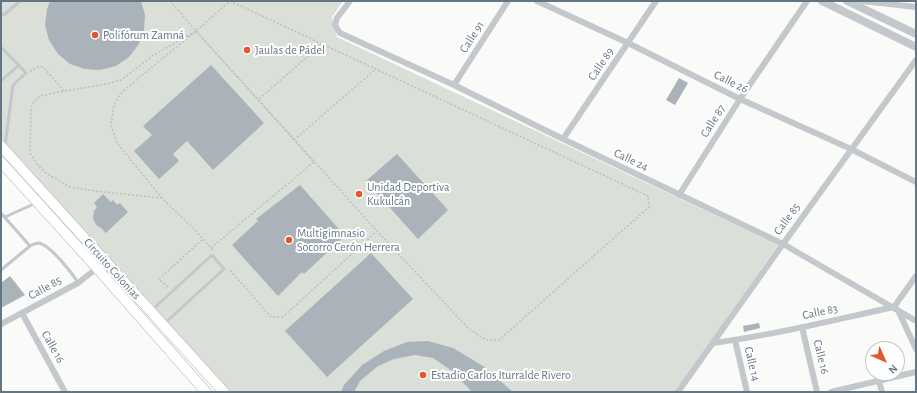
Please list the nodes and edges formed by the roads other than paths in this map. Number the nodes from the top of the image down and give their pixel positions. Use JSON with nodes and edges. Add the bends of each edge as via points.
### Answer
{"nodes":[{"id":1,"x":20,"y":1,"type":"edge"},
{"id":2,"x":350,"y":1,"type":"edge"},
{"id":3,"x":508,"y":1,"type":"edge"},
{"id":4,"x":537,"y":1,"type":"edge"},
{"id":5,"x":656,"y":1,"type":"edge"},
{"id":6,"x":807,"y":1,"type":"edge"},
{"id":7,"x":822,"y":1,"type":"edge"},
{"id":8,"x":847,"y":1,"type":"edge"},
{"id":9,"x":862,"y":1,"type":"edge"},
{"id":10,"x":895,"y":2,"type":"edge"},
{"id":11,"x":916,"y":7,"type":"edge"},
{"id":12,"x":1,"y":15,"type":"edge"},
{"id":13,"x":916,"y":34,"type":"edge"},
{"id":14,"x":628,"y":43,"type":"junction"},
{"id":15,"x":1,"y":47,"type":"edge"},
{"id":16,"x":916,"y":47,"type":"edge"},
{"id":17,"x":916,"y":60,"type":"edge"},
{"id":18,"x":19,"y":65,"type":"junction"},
{"id":19,"x":1,"y":81,"type":"edge"},
{"id":20,"x":454,"y":84,"type":"junction"},
{"id":21,"x":740,"y":99,"type":"junction"},
{"id":22,"x":563,"y":139,"type":"junction"},
{"id":23,"x":3,"y":148,"type":"edge"},
{"id":24,"x":851,"y":149,"type":"junction"},
{"id":25,"x":1,"y":162,"type":"edge"},
{"id":26,"x":916,"y":182,"type":"edge"},
{"id":27,"x":679,"y":195,"type":"junction"},
{"id":28,"x":38,"y":202,"type":"junction"},
{"id":29,"x":1,"y":213,"type":"edge"},
{"id":30,"x":5,"y":217,"type":"junction"},
{"id":31,"x":783,"y":244,"type":"junction"},
{"id":32,"x":30,"y":246,"type":"junction"},
{"id":33,"x":97,"y":268,"type":"junction"},
{"id":34,"x":1,"y":270,"type":"edge"},
{"id":35,"x":916,"y":276,"type":"edge"},
{"id":36,"x":78,"y":283,"type":"junction"},
{"id":37,"x":133,"y":291,"type":"junction"},
{"id":38,"x":125,"y":299,"type":"junction"},
{"id":39,"x":896,"y":308,"type":"junction"},
{"id":40,"x":151,"y":312,"type":"junction"},
{"id":41,"x":22,"y":313,"type":"junction"},
{"id":42,"x":916,"y":321,"type":"edge"},
{"id":43,"x":1,"y":324,"type":"edge"},
{"id":44,"x":163,"y":324,"type":"junction"},
{"id":45,"x":802,"y":327,"type":"junction"},
{"id":46,"x":735,"y":340,"type":"junction"},
{"id":47,"x":713,"y":343,"type":"junction"},
{"id":48,"x":916,"y":349,"type":"edge"},
{"id":49,"x":916,"y":372,"type":"edge"},
{"id":50,"x":905,"y":375,"type":"edge"},
{"id":51,"x":879,"y":381,"type":"joint"},
{"id":52,"x":65,"y":392,"type":"edge"},
{"id":53,"x":206,"y":392,"type":"edge"},
{"id":54,"x":224,"y":392,"type":"edge"},
{"id":55,"x":678,"y":392,"type":"edge"},
{"id":56,"x":747,"y":392,"type":"edge"},
{"id":57,"x":817,"y":392,"type":"edge"},
{"id":58,"x":831,"y":392,"type":"edge"},
{"id":59,"x":882,"y":392,"type":"edge"}],
"edges":[{"from":1,"to":12,"type":"lane"},
{"from":2,"to":20,"type":"street","name":"Calle 24","via":[[337,18],[335,25],[340,33]]},
{"from":3,"to":20,"type":"street","name":"Calle 91"},
{"from":4,"to":14,"type":"street","name":"Calle 26"},
{"from":5,"to":14,"type":"street","name":"Calle 89"},
{"from":6,"to":21,"type":"street","name":"Calle 87"},
{"from":7,"to":16,"type":"street"},
{"from":8,"to":13,"type":"street"},
{"from":9,"to":10,"type":"street"},
{"from":10,"to":11,"type":"street"},
{"from":14,"to":21,"type":"street","name":"Calle 26"},
{"from":14,"to":22,"type":"street","name":"Calle 89"},
{"from":15,"to":18,"type":"lane"},
{"from":17,"to":24,"type":"street","name":"Calle 85"},
{"from":18,"to":19,"type":"lane"},
{"from":18,"to":23,"type":"lane","via":[[26,73],[13,86]]},
{"from":20,"to":22,"type":"street","name":"Calle 24"},
{"from":21,"to":24,"type":"street","name":"Calle 26"},
{"from":21,"to":27,"type":"street","name":"Calle 87"},
{"from":22,"to":27,"type":"street","name":"Calle 24"},
{"from":23,"to":37,"type":"main road","name":"Circuito Colonias"},
{"from":24,"to":26,"type":"street","name":"Calle 26"},
{"from":24,"to":31,"type":"street","name":"Calle 85"},
{"from":25,"to":28,"type":"main road","name":"Circuito Colonias"},
{"from":27,"to":31,"type":"street","name":"Calle 24"},
{"from":28,"to":30,"type":"lane"},
{"from":28,"to":33,"type":"main road","name":"Circuito Colonias"},
{"from":29,"to":30,"type":"lane"},
{"from":30,"to":32,"type":"lane"},
{"from":31,"to":39,"type":"street","name":"Calle 24"},
{"from":31,"to":47,"type":"street","name":"Calle 85"},
{"from":32,"to":34,"type":"lane"},
{"from":32,"to":36,"type":"lane","via":[[39,244],[47,247],[74,275]]},
{"from":33,"to":36,"type":"street","name":"Calle 85"},
{"from":33,"to":38,"type":"main road","name":"Circuito Colonias"},
{"from":35,"to":39,"type":"street"},
{"from":36,"to":41,"type":"street","name":"Calle 85"},
{"from":37,"to":38,"type":"main road"},
{"from":37,"to":40,"type":"main road","name":"Circuito Colonias"},
{"from":38,"to":53,"type":"main road","name":"Circuito Colonias"},
{"from":39,"to":42,"type":"street","name":"Calle 24"},
{"from":39,"to":45,"type":"street","name":"Calle 83"},
{"from":39,"to":48,"type":"street"},
{"from":40,"to":44,"type":"main road","name":"Circuito Colonias"},
{"from":40,"to":44,"type":"lane","via":[[212,255],[224,269]]},
{"from":41,"to":43,"type":"street","name":"Calle 85"},
{"from":41,"to":52,"type":"street","name":"Calle 16"},
{"from":44,"to":54,"type":"main road","name":"Circuito Colonias"},
{"from":45,"to":46,"type":"street","name":"Calle 83"},
{"from":45,"to":57,"type":"street","name":"Calle 16"},
{"from":46,"to":47,"type":"street","name":"Calle 83"},
{"from":46,"to":56,"type":"street","name":"Calle 14"},
{"from":47,"to":55,"type":"street","name":"Calle 85"},
{"from":49,"to":50,"type":"street"},
{"from":51,"to":58,"type":"street"},
{"from":51,"to":59,"type":"street"}]}
